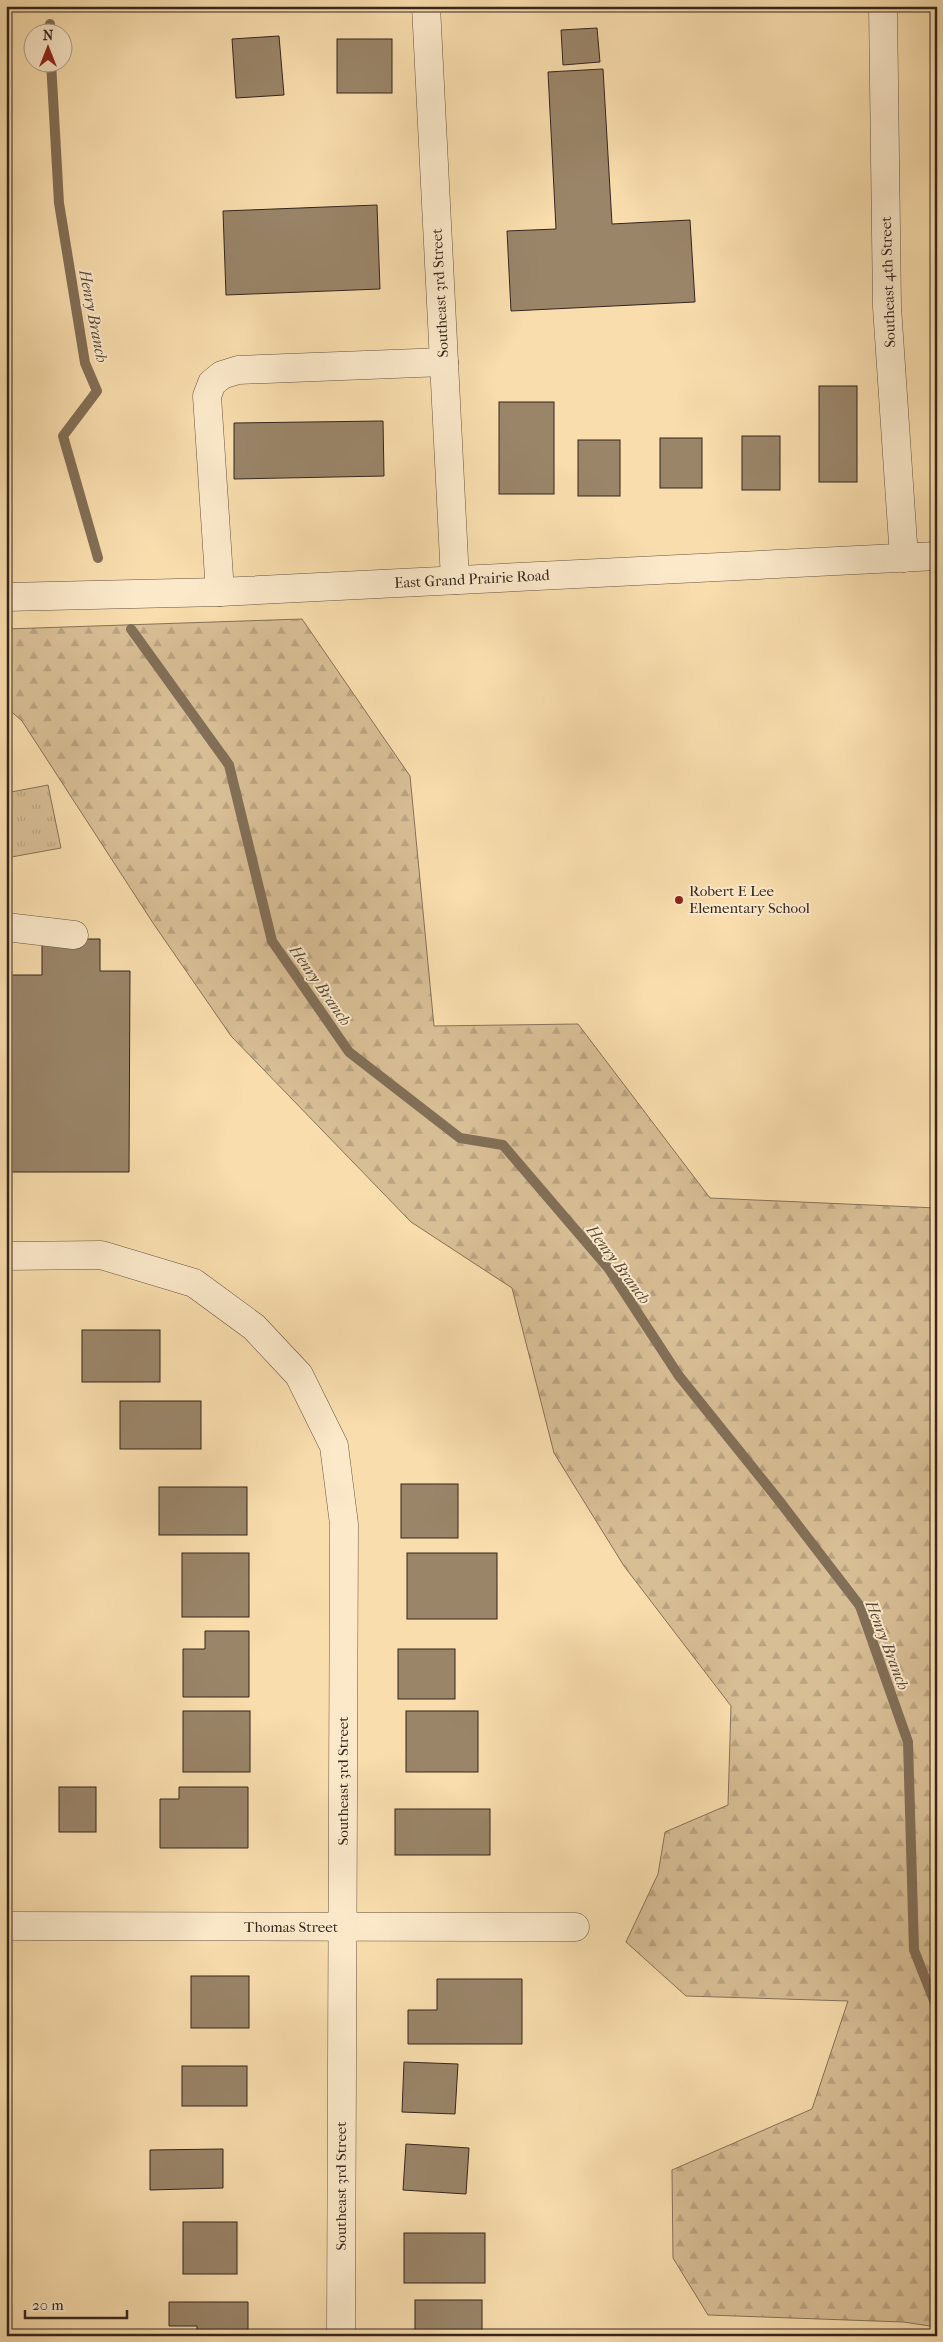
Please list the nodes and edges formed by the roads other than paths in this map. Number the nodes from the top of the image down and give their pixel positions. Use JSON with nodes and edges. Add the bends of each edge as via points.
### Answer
{"nodes":[{"id":1,"x":426,"y":6,"type":"edge"},
{"id":2,"x":883,"y":6,"type":"edge"},
{"id":3,"x":444,"y":362,"type":"junction"},
{"id":4,"x":937,"y":556,"type":"edge"},
{"id":5,"x":904,"y":558,"type":"junction"},
{"id":6,"x":455,"y":580,"type":"junction"},
{"id":7,"x":220,"y":592,"type":"junction"},
{"id":8,"x":6,"y":597,"type":"edge"},
{"id":9,"x":6,"y":927,"type":"edge"},
{"id":10,"x":74,"y":935,"type":"dead end"},
{"id":11,"x":6,"y":1256,"type":"edge"},
{"id":12,"x":6,"y":1926,"type":"edge"},
{"id":13,"x":342,"y":1927,"type":"junction"},
{"id":14,"x":575,"y":1927,"type":"dead end"},
{"id":15,"x":341,"y":2336,"type":"edge"}],
"edges":[{"from":1,"to":3,"type":"street","name":"Southeast 3rd Street"},
{"from":2,"to":5,"type":"street","name":"Southeast 4th Street","via":[[887,307]]},
{"from":3,"to":6,"type":"street","name":"Southeast 3rd Street"},
{"from":3,"to":7,"type":"street","via":[[238,370],[222,375],[212,383],[207,396],[208,431]]},
{"from":4,"to":5,"type":"street","name":"East Grand Prairie Road"},
{"from":5,"to":6,"type":"street","name":"East Grand Prairie Road"},
{"from":6,"to":7,"type":"street","name":"East Grand Prairie Road"},
{"from":7,"to":8,"type":"street","name":"East Grand Prairie Road"},
{"from":9,"to":10,"type":"street"},
{"from":11,"to":13,"type":"street","name":"Southeast 3rd Street","via":[[101,1255],[194,1283],[254,1327],[299,1375],[334,1446],[344,1524]]},
{"from":12,"to":13,"type":"street","name":"Thomas Street"},
{"from":13,"to":14,"type":"street","name":"Thomas Street"},
{"from":13,"to":15,"type":"street","name":"Southeast 3rd Street"}]}
